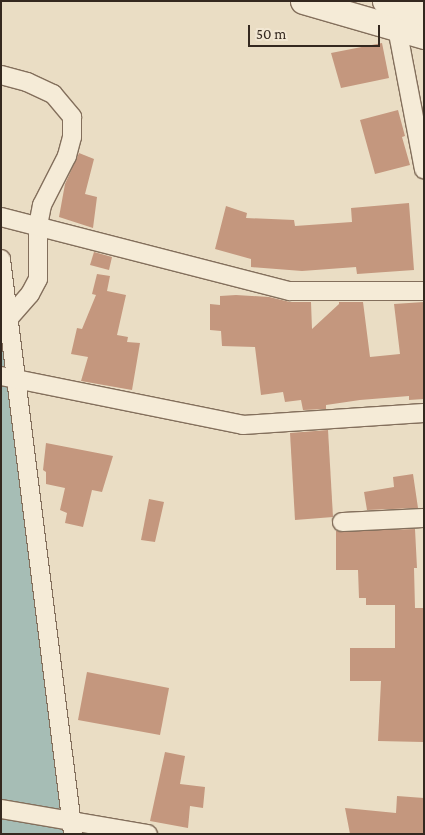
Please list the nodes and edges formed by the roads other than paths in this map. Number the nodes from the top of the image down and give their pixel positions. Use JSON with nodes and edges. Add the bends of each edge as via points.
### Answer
{"nodes":[{"id":1,"x":303,"y":1,"type":"edge"},
{"id":2,"x":385,"y":1,"type":"edge"},
{"id":3,"x":424,"y":13,"type":"edge"},
{"id":4,"x":397,"y":28,"type":"junction"},
{"id":5,"x":424,"y":36,"type":"edge"},
{"id":6,"x":1,"y":75,"type":"edge"},
{"id":7,"x":424,"y":169,"type":"edge"},
{"id":8,"x":1,"y":217,"type":"edge"},
{"id":9,"x":38,"y":226,"type":"junction"},
{"id":10,"x":1,"y":259,"type":"edge"},
{"id":11,"x":424,"y":291,"type":"edge"},
{"id":12,"x":9,"y":318,"type":"junction"},
{"id":13,"x":9,"y":378,"type":"edge"},
{"id":14,"x":424,"y":413,"type":"edge"},
{"id":15,"x":424,"y":518,"type":"edge"},
{"id":16,"x":342,"y":522,"type":"dead end"},
{"id":17,"x":1,"y":809,"type":"edge"},
{"id":18,"x":72,"y":828,"type":"edge"},
{"id":19,"x":148,"y":834,"type":"edge"}],
"edges":[{"from":1,"to":4,"type":"main road"},
{"from":2,"to":3,"type":"main road"},
{"from":4,"to":5,"type":"main road"},
{"from":4,"to":7,"type":"street"},
{"from":6,"to":9,"type":"street","via":[[53,94],[72,117],[72,137],[67,156],[42,205]]},
{"from":8,"to":9,"type":"street"},
{"from":9,"to":11,"type":"street","via":[[290,291]]},
{"from":9,"to":12,"type":"street","via":[[38,280]]},
{"from":10,"to":12,"type":"street"},
{"from":12,"to":13,"type":"street"},
{"from":13,"to":14,"type":"street","via":[[243,425]]},
{"from":13,"to":18,"type":"street"},
{"from":15,"to":16,"type":"street"},
{"from":17,"to":18,"type":"street","via":[[35,814]]},
{"from":18,"to":19,"type":"street"}]}
